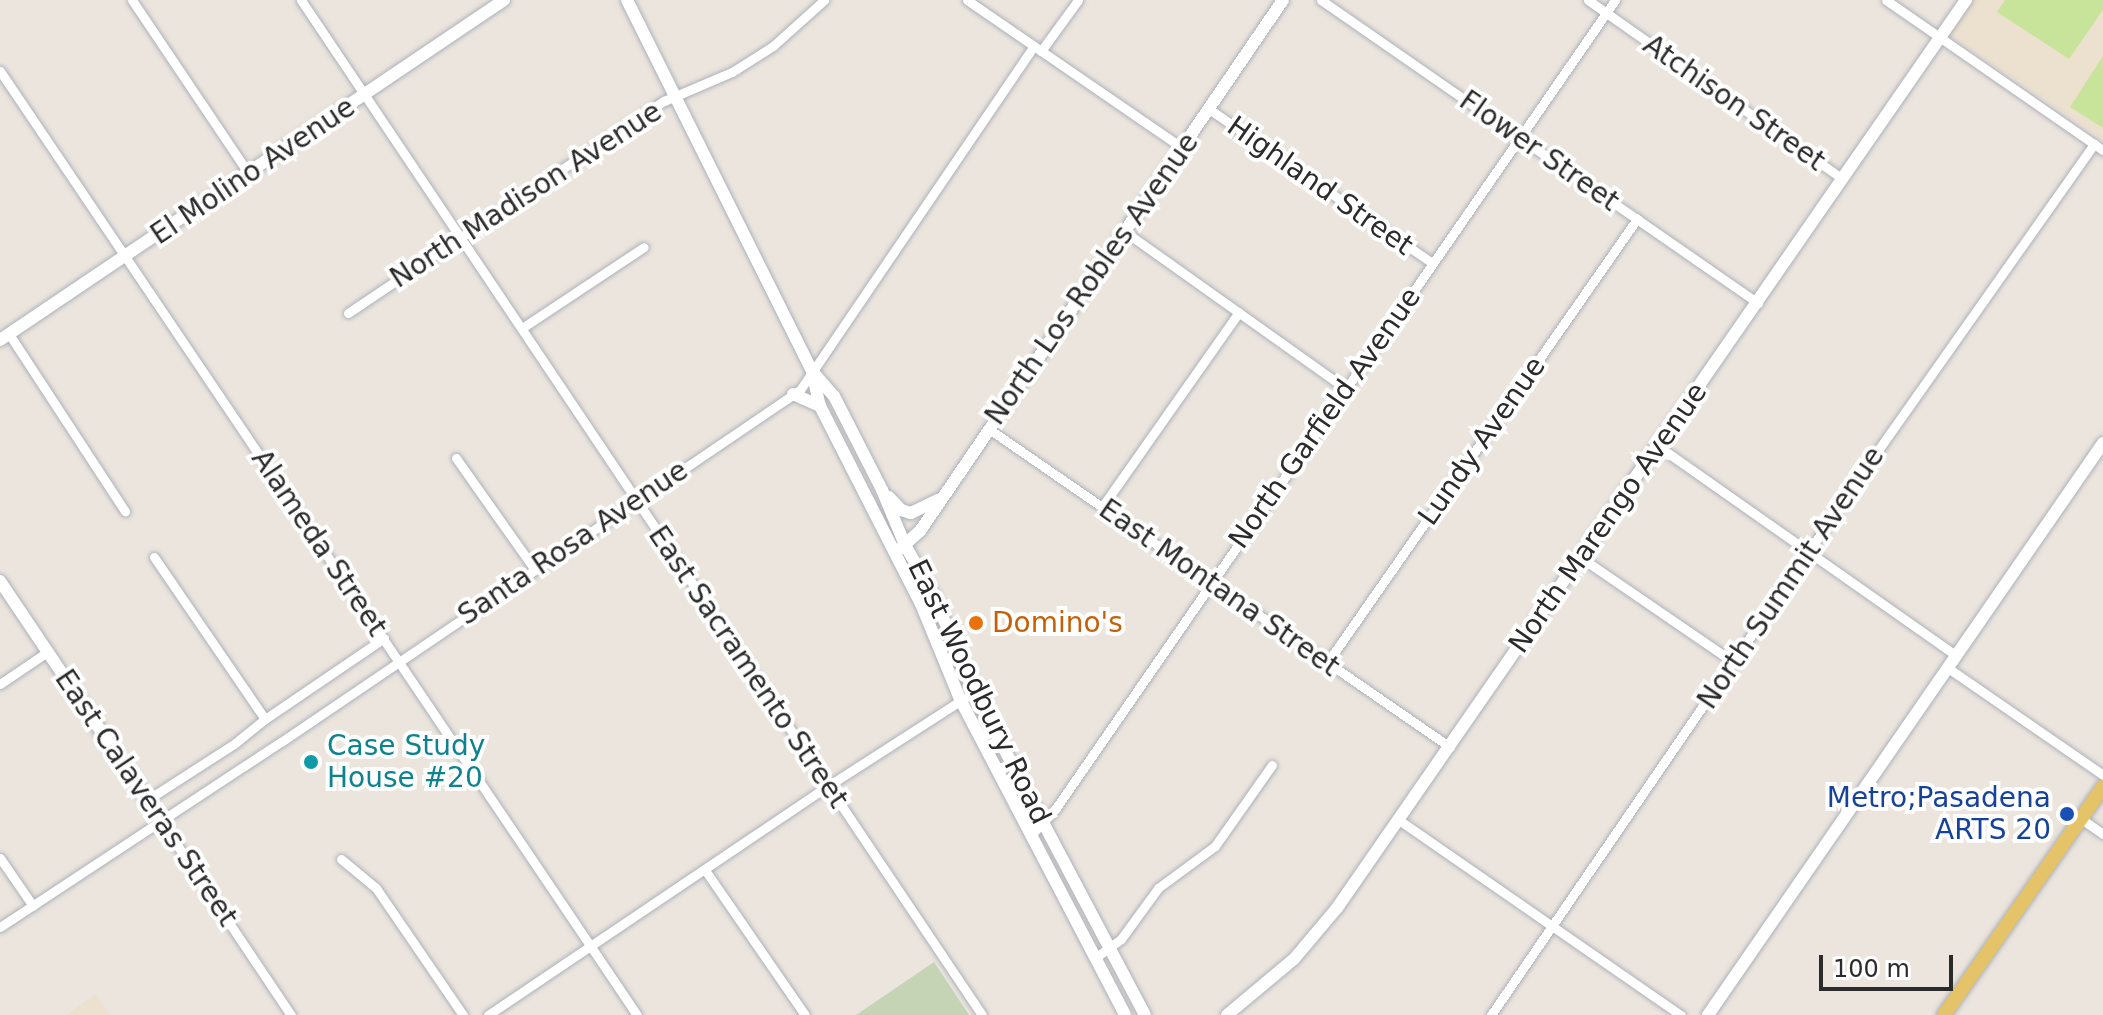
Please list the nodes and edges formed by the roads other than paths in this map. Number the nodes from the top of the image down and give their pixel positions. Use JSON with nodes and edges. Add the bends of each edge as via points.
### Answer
{"nodes":[{"id":1,"x":132,"y":0,"type":"edge"},
{"id":2,"x":301,"y":0,"type":"edge"},
{"id":3,"x":504,"y":0,"type":"edge"},
{"id":4,"x":627,"y":0,"type":"edge"},
{"id":5,"x":824,"y":0,"type":"edge"},
{"id":6,"x":967,"y":0,"type":"edge"},
{"id":7,"x":1078,"y":0,"type":"edge"},
{"id":8,"x":1283,"y":0,"type":"edge"},
{"id":9,"x":1321,"y":0,"type":"edge"},
{"id":10,"x":1588,"y":0,"type":"edge"},
{"id":11,"x":1615,"y":0,"type":"edge"},
{"id":12,"x":1886,"y":0,"type":"edge"},
{"id":13,"x":1966,"y":0,"type":"edge"},
{"id":14,"x":488,"y":4,"type":"edge"},
{"id":15,"x":1606,"y":13,"type":"junction"},
{"id":16,"x":1940,"y":37,"type":"junction"},
{"id":17,"x":1038,"y":48,"type":"junction"},
{"id":18,"x":0,"y":71,"type":"edge"},
{"id":19,"x":365,"y":96,"type":"junction"},
{"id":20,"x":675,"y":99,"type":"junction"},
{"id":21,"x":1209,"y":109,"type":"junction"},
{"id":22,"x":1519,"y":137,"type":"junction"},
{"id":23,"x":2099,"y":147,"type":"edge"},
{"id":24,"x":1182,"y":148,"type":"junction"},
{"id":25,"x":249,"y":174,"type":"junction"},
{"id":26,"x":1841,"y":178,"type":"junction"},
{"id":27,"x":1637,"y":219,"type":"junction"},
{"id":28,"x":1124,"y":231,"type":"junction"},
{"id":29,"x":460,"y":238,"type":"junction"},
{"id":30,"x":644,"y":247,"type":"dead end"},
{"id":31,"x":126,"y":256,"type":"junction"},
{"id":32,"x":1432,"y":263,"type":"junction"},
{"id":33,"x":1758,"y":303,"type":"junction"},
{"id":34,"x":1239,"y":312,"type":"junction"},
{"id":35,"x":348,"y":313,"type":"dead end"},
{"id":36,"x":522,"y":328,"type":"junction"},
{"id":37,"x":4,"y":337,"type":"edge"},
{"id":38,"x":812,"y":371,"type":"junction"},
{"id":39,"x":1345,"y":388,"type":"junction"},
{"id":40,"x":793,"y":394,"type":"junction"},
{"id":41,"x":820,"y":406,"type":"junction"},
{"id":42,"x":989,"y":429,"type":"junction"},
{"id":43,"x":2103,"y":443,"type":"edge"},
{"id":44,"x":1658,"y":446,"type":"junction"},
{"id":45,"x":456,"y":458,"type":"dead end"},
{"id":46,"x":882,"y":490,"type":"junction"},
{"id":47,"x":941,"y":499,"type":"junction"},
{"id":48,"x":637,"y":500,"type":"junction"},
{"id":49,"x":1102,"y":507,"type":"junction"},
{"id":50,"x":125,"y":511,"type":"dead end"},
{"id":51,"x":899,"y":548,"type":"junction"},
{"id":52,"x":1811,"y":552,"type":"junction"},
{"id":53,"x":154,"y":557,"type":"dead end"},
{"id":54,"x":1580,"y":557,"type":"junction"},
{"id":55,"x":535,"y":570,"type":"junction"},
{"id":56,"x":0,"y":581,"type":"edge"},
{"id":57,"x":1211,"y":583,"type":"junction"},
{"id":58,"x":949,"y":628,"type":"junction"},
{"id":59,"x":935,"y":634,"type":"junction"},
{"id":60,"x":384,"y":638,"type":"junction"},
{"id":61,"x":47,"y":652,"type":"junction"},
{"id":62,"x":1957,"y":656,"type":"junction"},
{"id":63,"x":399,"y":660,"type":"junction"},
{"id":64,"x":1327,"y":663,"type":"junction"},
{"id":65,"x":1735,"y":663,"type":"junction"},
{"id":66,"x":1948,"y":668,"type":"junction"},
{"id":67,"x":0,"y":684,"type":"edge"},
{"id":68,"x":974,"y":692,"type":"junction"},
{"id":69,"x":960,"y":699,"type":"junction"},
{"id":70,"x":265,"y":719,"type":"junction"},
{"id":71,"x":1450,"y":747,"type":"junction"},
{"id":72,"x":1272,"y":765,"type":"dead end"},
{"id":73,"x":2103,"y":775,"type":"edge"},
{"id":74,"x":828,"y":786,"type":"junction"},
{"id":75,"x":2103,"y":787,"type":"edge"},
{"id":76,"x":147,"y":800,"type":"junction"},
{"id":77,"x":2080,"y":818,"type":"junction"},
{"id":78,"x":1399,"y":820,"type":"junction"},
{"id":79,"x":161,"y":821,"type":"junction"},
{"id":80,"x":1043,"y":822,"type":"junction"},
{"id":81,"x":1032,"y":834,"type":"junction"},
{"id":82,"x":2103,"y":834,"type":"edge"},
{"id":83,"x":0,"y":858,"type":"edge"},
{"id":84,"x":341,"y":859,"type":"dead end"},
{"id":85,"x":705,"y":870,"type":"junction"},
{"id":86,"x":33,"y":906,"type":"junction"},
{"id":87,"x":1552,"y":925,"type":"junction"},
{"id":88,"x":0,"y":927,"type":"edge"},
{"id":89,"x":1109,"y":947,"type":"junction"},
{"id":90,"x":592,"y":948,"type":"junction"},
{"id":91,"x":1095,"y":958,"type":"junction"},
{"id":92,"x":291,"y":1015,"type":"edge"},
{"id":93,"x":463,"y":1015,"type":"edge"},
{"id":94,"x":488,"y":1015,"type":"edge"},
{"id":95,"x":637,"y":1015,"type":"edge"},
{"id":96,"x":805,"y":1015,"type":"edge"},
{"id":97,"x":982,"y":1015,"type":"edge"},
{"id":98,"x":1125,"y":1015,"type":"edge"},
{"id":99,"x":1145,"y":1015,"type":"edge"},
{"id":100,"x":1227,"y":1015,"type":"edge"},
{"id":101,"x":1491,"y":1015,"type":"edge"},
{"id":102,"x":1681,"y":1015,"type":"edge"},
{"id":103,"x":1708,"y":1015,"type":"edge"},
{"id":104,"x":1944,"y":1015,"type":"edge"}],
"edges":[{"from":1,"to":25,"type":"street"},
{"from":2,"to":19,"type":"street","name":"East Sacramento Street"},
{"from":3,"to":14,"type":"street","name":"El Molino Avenue"},
{"from":4,"to":20,"type":"street","name":"East Woodbury Road"},
{"from":5,"to":20,"type":"street","name":"North Madison Avenue","via":[[773,46]]},
{"from":6,"to":17,"type":"street","name":"Highland Street"},
{"from":7,"to":17,"type":"street","name":"Santa Rosa Avenue"},
{"from":8,"to":21,"type":"street","name":"North Los Robles Avenue"},
{"from":9,"to":22,"type":"street","name":"Flower Street"},
{"from":10,"to":15,"type":"street","name":"Atchison Street"},
{"from":11,"to":15,"type":"street","name":"North Garfield Avenue"},
{"from":12,"to":16,"type":"street"},
{"from":13,"to":16,"type":"street","name":"North Marengo Avenue"},
{"from":14,"to":19,"type":"street","name":"El Molino Avenue"},
{"from":15,"to":22,"type":"street","name":"North Garfield Avenue"},
{"from":15,"to":26,"type":"street","name":"Atchison Street"},
{"from":16,"to":23,"type":"street"},
{"from":16,"to":26,"type":"street","name":"North Marengo Avenue"},
{"from":17,"to":24,"type":"street","name":"Highland Street"},
{"from":17,"to":38,"type":"street","name":"Santa Rosa Avenue"},
{"from":18,"to":31,"type":"street","name":"Alameda Street"},
{"from":19,"to":25,"type":"street","name":"El Molino Avenue"},
{"from":19,"to":29,"type":"street","name":"East Sacramento Street"},
{"from":20,"to":29,"type":"street","name":"North Madison Avenue","via":[[664,101]]},
{"from":20,"to":38,"type":"street","name":"East Woodbury Road"},
{"from":21,"to":24,"type":"street","name":"North Los Robles Avenue"},
{"from":21,"to":32,"type":"street","name":"Highland Street"},
{"from":22,"to":27,"type":"street","name":"Flower Street"},
{"from":22,"to":32,"type":"street","name":"North Garfield Avenue"},
{"from":23,"to":52,"type":"street","name":"North Summit Avenue","via":[[1977,307]]},
{"from":24,"to":28,"type":"street","name":"North Los Robles Avenue"},
{"from":25,"to":31,"type":"street","name":"El Molino Avenue"},
{"from":26,"to":33,"type":"street","name":"North Marengo Avenue"},
{"from":27,"to":33,"type":"street","name":"Flower Street"},
{"from":27,"to":64,"type":"street","name":"Lundy Avenue"},
{"from":28,"to":34,"type":"street"},
{"from":28,"to":42,"type":"street","name":"North Los Robles Avenue"},
{"from":29,"to":35,"type":"street","name":"North Madison Avenue"},
{"from":29,"to":36,"type":"street","name":"East Sacramento Street"},
{"from":30,"to":36,"type":"street"},
{"from":31,"to":37,"type":"street","name":"El Molino Avenue"},
{"from":31,"to":60,"type":"street","name":"Alameda Street"},
{"from":32,"to":39,"type":"street","name":"North Garfield Avenue"},
{"from":33,"to":44,"type":"street","name":"North Marengo Avenue"},
{"from":34,"to":39,"type":"street"},
{"from":34,"to":49,"type":"street"},
{"from":36,"to":48,"type":"street","name":"East Sacramento Street"},
{"from":37,"to":50,"type":"street"},
{"from":38,"to":40,"type":"street","name":"Santa Rosa Avenue"},
{"from":38,"to":41,"type":"street","name":"East Woodbury Road"},
{"from":38,"to":46,"type":"street","name":"East Woodbury Road","via":[[834,396]]},
{"from":39,"to":57,"type":"street","name":"North Garfield Avenue"},
{"from":40,"to":41,"type":"street"},
{"from":40,"to":48,"type":"street","name":"Santa Rosa Avenue"},
{"from":41,"to":51,"type":"street","name":"East Woodbury Road"},
{"from":42,"to":47,"type":"street","name":"North Los Robles Avenue"},
{"from":42,"to":49,"type":"street","name":"East Montana Street"},
{"from":43,"to":62,"type":"street"},
{"from":44,"to":52,"type":"street"},
{"from":44,"to":54,"type":"street","name":"North Marengo Avenue"},
{"from":45,"to":55,"type":"street"},
{"from":46,"to":47,"type":"street","via":[[911,513]]},
{"from":46,"to":51,"type":"street","name":"East Woodbury Road"},
{"from":47,"to":51,"type":"street","name":"North Los Robles Avenue","via":[[918,533]]},
{"from":48,"to":55,"type":"street","name":"Santa Rosa Avenue"},
{"from":48,"to":74,"type":"street","name":"East Sacramento Street"},
{"from":49,"to":57,"type":"street","name":"East Montana Street"},
{"from":51,"to":58,"type":"street","name":"East Woodbury Road"},
{"from":51,"to":59,"type":"street","name":"East Woodbury Road"},
{"from":52,"to":62,"type":"street"},
{"from":52,"to":65,"type":"street","name":"North Summit Avenue"},
{"from":53,"to":70,"type":"street"},
{"from":54,"to":65,"type":"street"},
{"from":54,"to":71,"type":"street","name":"North Marengo Avenue"},
{"from":55,"to":63,"type":"street","name":"Santa Rosa Avenue"},
{"from":56,"to":61,"type":"street","name":"East Calaveras Street"},
{"from":57,"to":64,"type":"street","name":"East Montana Street"},
{"from":57,"to":80,"type":"street","name":"North Garfield Avenue"},
{"from":58,"to":59,"type":"street"},
{"from":58,"to":68,"type":"street","name":"East Woodbury Road"},
{"from":59,"to":69,"type":"street","name":"East Woodbury Road"},
{"from":60,"to":63,"type":"street","name":"Alameda Street"},
{"from":60,"to":70,"type":"street"},
{"from":61,"to":67,"type":"street"},
{"from":61,"to":76,"type":"street","name":"East Calaveras Street"},
{"from":62,"to":66,"type":"street"},
{"from":63,"to":79,"type":"street","name":"Santa Rosa Avenue"},
{"from":63,"to":90,"type":"street","name":"Alameda Street"},
{"from":64,"to":71,"type":"street","name":"East Montana Street"},
{"from":65,"to":87,"type":"street","name":"North Summit Avenue"},
{"from":66,"to":73,"type":"street"},
{"from":66,"to":103,"type":"street"},
{"from":68,"to":69,"type":"street"},
{"from":68,"to":80,"type":"street","name":"East Woodbury Road"},
{"from":69,"to":74,"type":"street"},
{"from":69,"to":81,"type":"street","name":"East Woodbury Road"},
{"from":70,"to":76,"type":"street"},
{"from":71,"to":78,"type":"street","name":"North Marengo Avenue"},
{"from":72,"to":89,"type":"street","via":[[1215,846],[1158,888],[1121,939]]},
{"from":74,"to":85,"type":"street"},
{"from":74,"to":97,"type":"street","name":"East Sacramento Street"},
{"from":75,"to":77,"type":"main road"},
{"from":76,"to":79,"type":"street","name":"East Calaveras Street"},
{"from":77,"to":82,"type":"street"},
{"from":77,"to":104,"type":"main road"},
{"from":78,"to":87,"type":"street"},
{"from":78,"to":100,"type":"street","name":"North Marengo Avenue","via":[[1313,938]]},
{"from":79,"to":86,"type":"street","name":"Santa Rosa Avenue"},
{"from":79,"to":92,"type":"street","name":"East Calaveras Street"},
{"from":80,"to":81,"type":"street","name":"North Garfield Avenue"},
{"from":80,"to":89,"type":"street","name":"East Woodbury Road"},
{"from":81,"to":91,"type":"street","name":"East Woodbury Road"},
{"from":83,"to":86,"type":"street"},
{"from":84,"to":93,"type":"street","via":[[376,888]]},
{"from":85,"to":90,"type":"street"},
{"from":85,"to":96,"type":"street"},
{"from":86,"to":88,"type":"street","name":"Santa Rosa Avenue"},
{"from":87,"to":101,"type":"street","name":"North Summit Avenue"},
{"from":87,"to":102,"type":"street"},
{"from":89,"to":91,"type":"street"},
{"from":89,"to":99,"type":"street","name":"East Woodbury Road"},
{"from":90,"to":94,"type":"street"},
{"from":90,"to":95,"type":"street","name":"Alameda Street"},
{"from":91,"to":98,"type":"street","name":"East Woodbury Road"}]}
